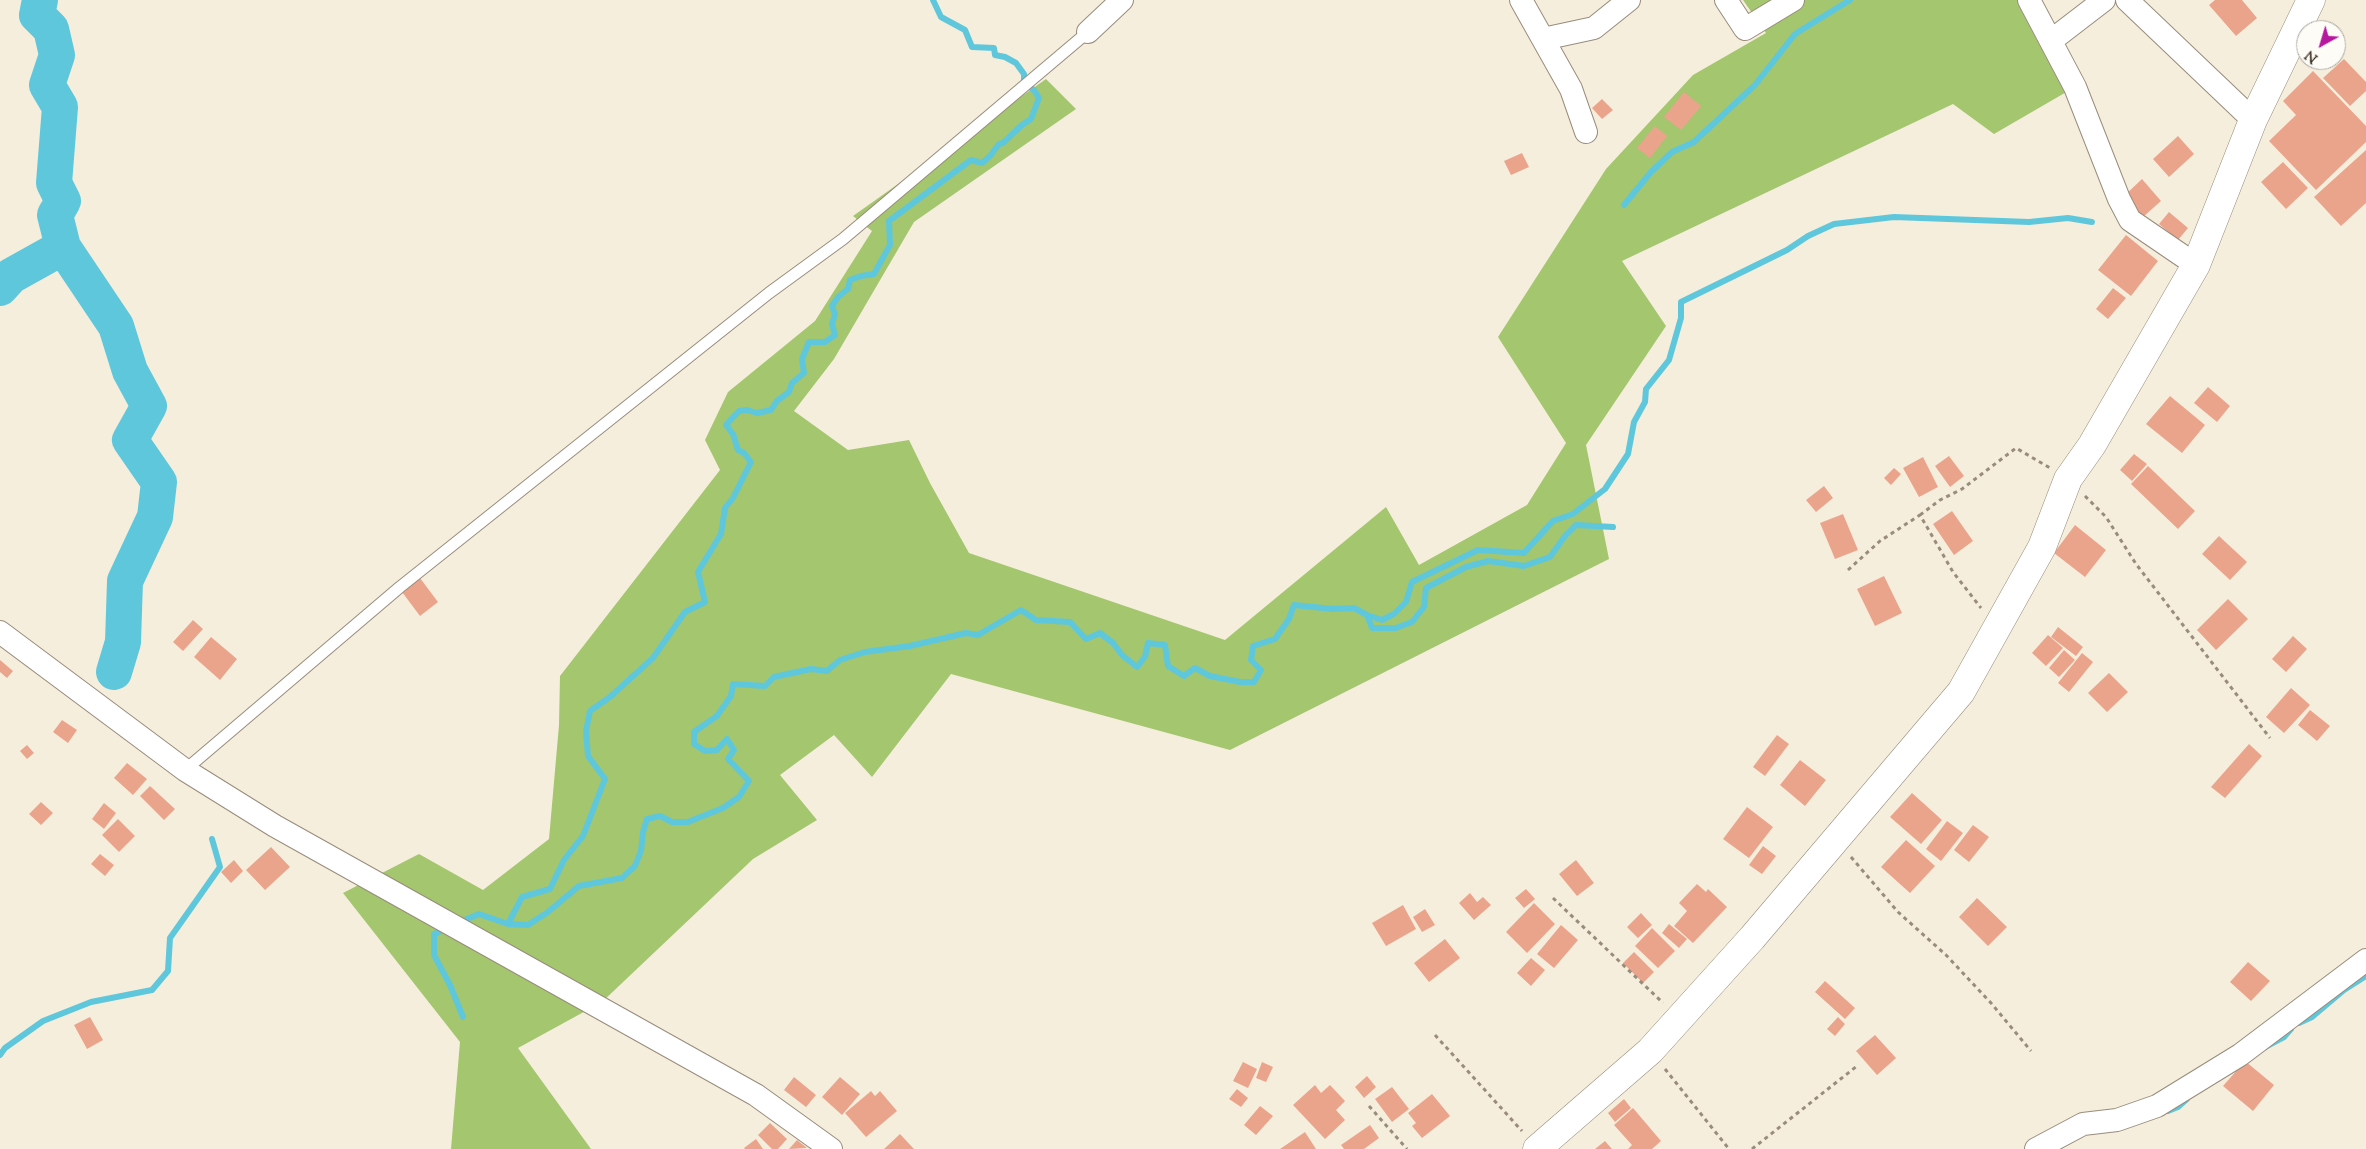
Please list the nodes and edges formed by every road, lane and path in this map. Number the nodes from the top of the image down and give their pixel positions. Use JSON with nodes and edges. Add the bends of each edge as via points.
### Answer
{"nodes":[{"id":1,"x":1122,"y":0,"type":"edge"},
{"id":2,"x":1521,"y":0,"type":"edge"},
{"id":3,"x":1629,"y":0,"type":"edge"},
{"id":4,"x":1726,"y":0,"type":"edge"},
{"id":5,"x":1793,"y":0,"type":"edge"},
{"id":6,"x":2030,"y":0,"type":"edge"},
{"id":7,"x":2104,"y":0,"type":"edge"},
{"id":8,"x":2127,"y":0,"type":"edge"},
{"id":9,"x":2311,"y":0,"type":"edge"},
{"id":10,"x":1088,"y":32,"type":"joint"},
{"id":11,"x":1543,"y":39,"type":"junction"},
{"id":12,"x":2052,"y":40,"type":"junction"},
{"id":13,"x":2253,"y":120,"type":"junction"},
{"id":14,"x":1586,"y":132,"type":"dead end"},
{"id":15,"x":2196,"y":265,"type":"junction"},
{"id":16,"x":2068,"y":479,"type":"junction"},
{"id":17,"x":1920,"y":515,"type":"junction"},
{"id":18,"x":1848,"y":570,"type":"dead end"},
{"id":19,"x":2001,"y":621,"type":"junction"},
{"id":20,"x":0,"y":632,"type":"edge"},
{"id":21,"x":2270,"y":738,"type":"dead end"},
{"id":22,"x":185,"y":770,"type":"junction"},
{"id":23,"x":1836,"y":839,"type":"junction"},
{"id":24,"x":1553,"y":898,"type":"dead end"},
{"id":25,"x":2366,"y":960,"type":"edge"},
{"id":26,"x":1679,"y":1019,"type":"junction"},
{"id":27,"x":1435,"y":1035,"type":"dead end"},
{"id":28,"x":1650,"y":1051,"type":"junction"},
{"id":29,"x":2031,"y":1051,"type":"dead end"},
{"id":30,"x":1857,"y":1066,"type":"dead end"},
{"id":31,"x":1369,"y":1106,"type":"dead end"},
{"id":32,"x":831,"y":1149,"type":"edge"},
{"id":33,"x":1407,"y":1149,"type":"edge"},
{"id":34,"x":1538,"y":1149,"type":"edge"},
{"id":35,"x":1729,"y":1149,"type":"edge"},
{"id":36,"x":1752,"y":1149,"type":"edge"},
{"id":37,"x":2036,"y":1149,"type":"edge"}],
"edges":[{"from":1,"to":10,"type":"street"},
{"from":2,"to":11,"type":"street"},
{"from":3,"to":11,"type":"street","via":[[1594,28]]},
{"from":4,"to":5,"type":"street","via":[[1745,29]]},
{"from":6,"to":12,"type":"street"},
{"from":7,"to":12,"type":"street"},
{"from":8,"to":13,"type":"street"},
{"from":9,"to":13,"type":"street"},
{"from":10,"to":22,"type":"lane","via":[[843,239],[769,293],[400,587]]},
{"from":11,"to":14,"type":"street","via":[[1571,89]]},
{"from":12,"to":15,"type":"street","via":[[2130,220]]},
{"from":13,"to":15,"type":"street"},
{"from":15,"to":16,"type":"street","via":[[2092,445]]},
{"from":16,"to":17,"type":"path","via":[[2016,448],[1962,489]]},
{"from":16,"to":19,"type":"street","via":[[2042,547]]},
{"from":16,"to":21,"type":"path","via":[[2106,517],[2136,564]]},
{"from":17,"to":18,"type":"path","via":[[1880,541]]},
{"from":17,"to":19,"type":"path","via":[[1953,572],[1989,619]]},
{"from":19,"to":23,"type":"street","via":[[1961,692]]},
{"from":20,"to":22,"type":"street"},
{"from":22,"to":32,"type":"street","via":[[275,826],[756,1095]]},
{"from":23,"to":26,"type":"street"},
{"from":23,"to":29,"type":"path","via":[[1898,912],[1946,955]]},
{"from":24,"to":26,"type":"path"},
{"from":25,"to":37,"type":"street","via":[[2240,1055],[2157,1106],[2117,1120],[2082,1124]]},
{"from":26,"to":28,"type":"street"},
{"from":27,"to":34,"type":"path"},
{"from":28,"to":34,"type":"street"},
{"from":28,"to":35,"type":"path"},
{"from":30,"to":36,"type":"path"},
{"from":31,"to":33,"type":"path"}]}
